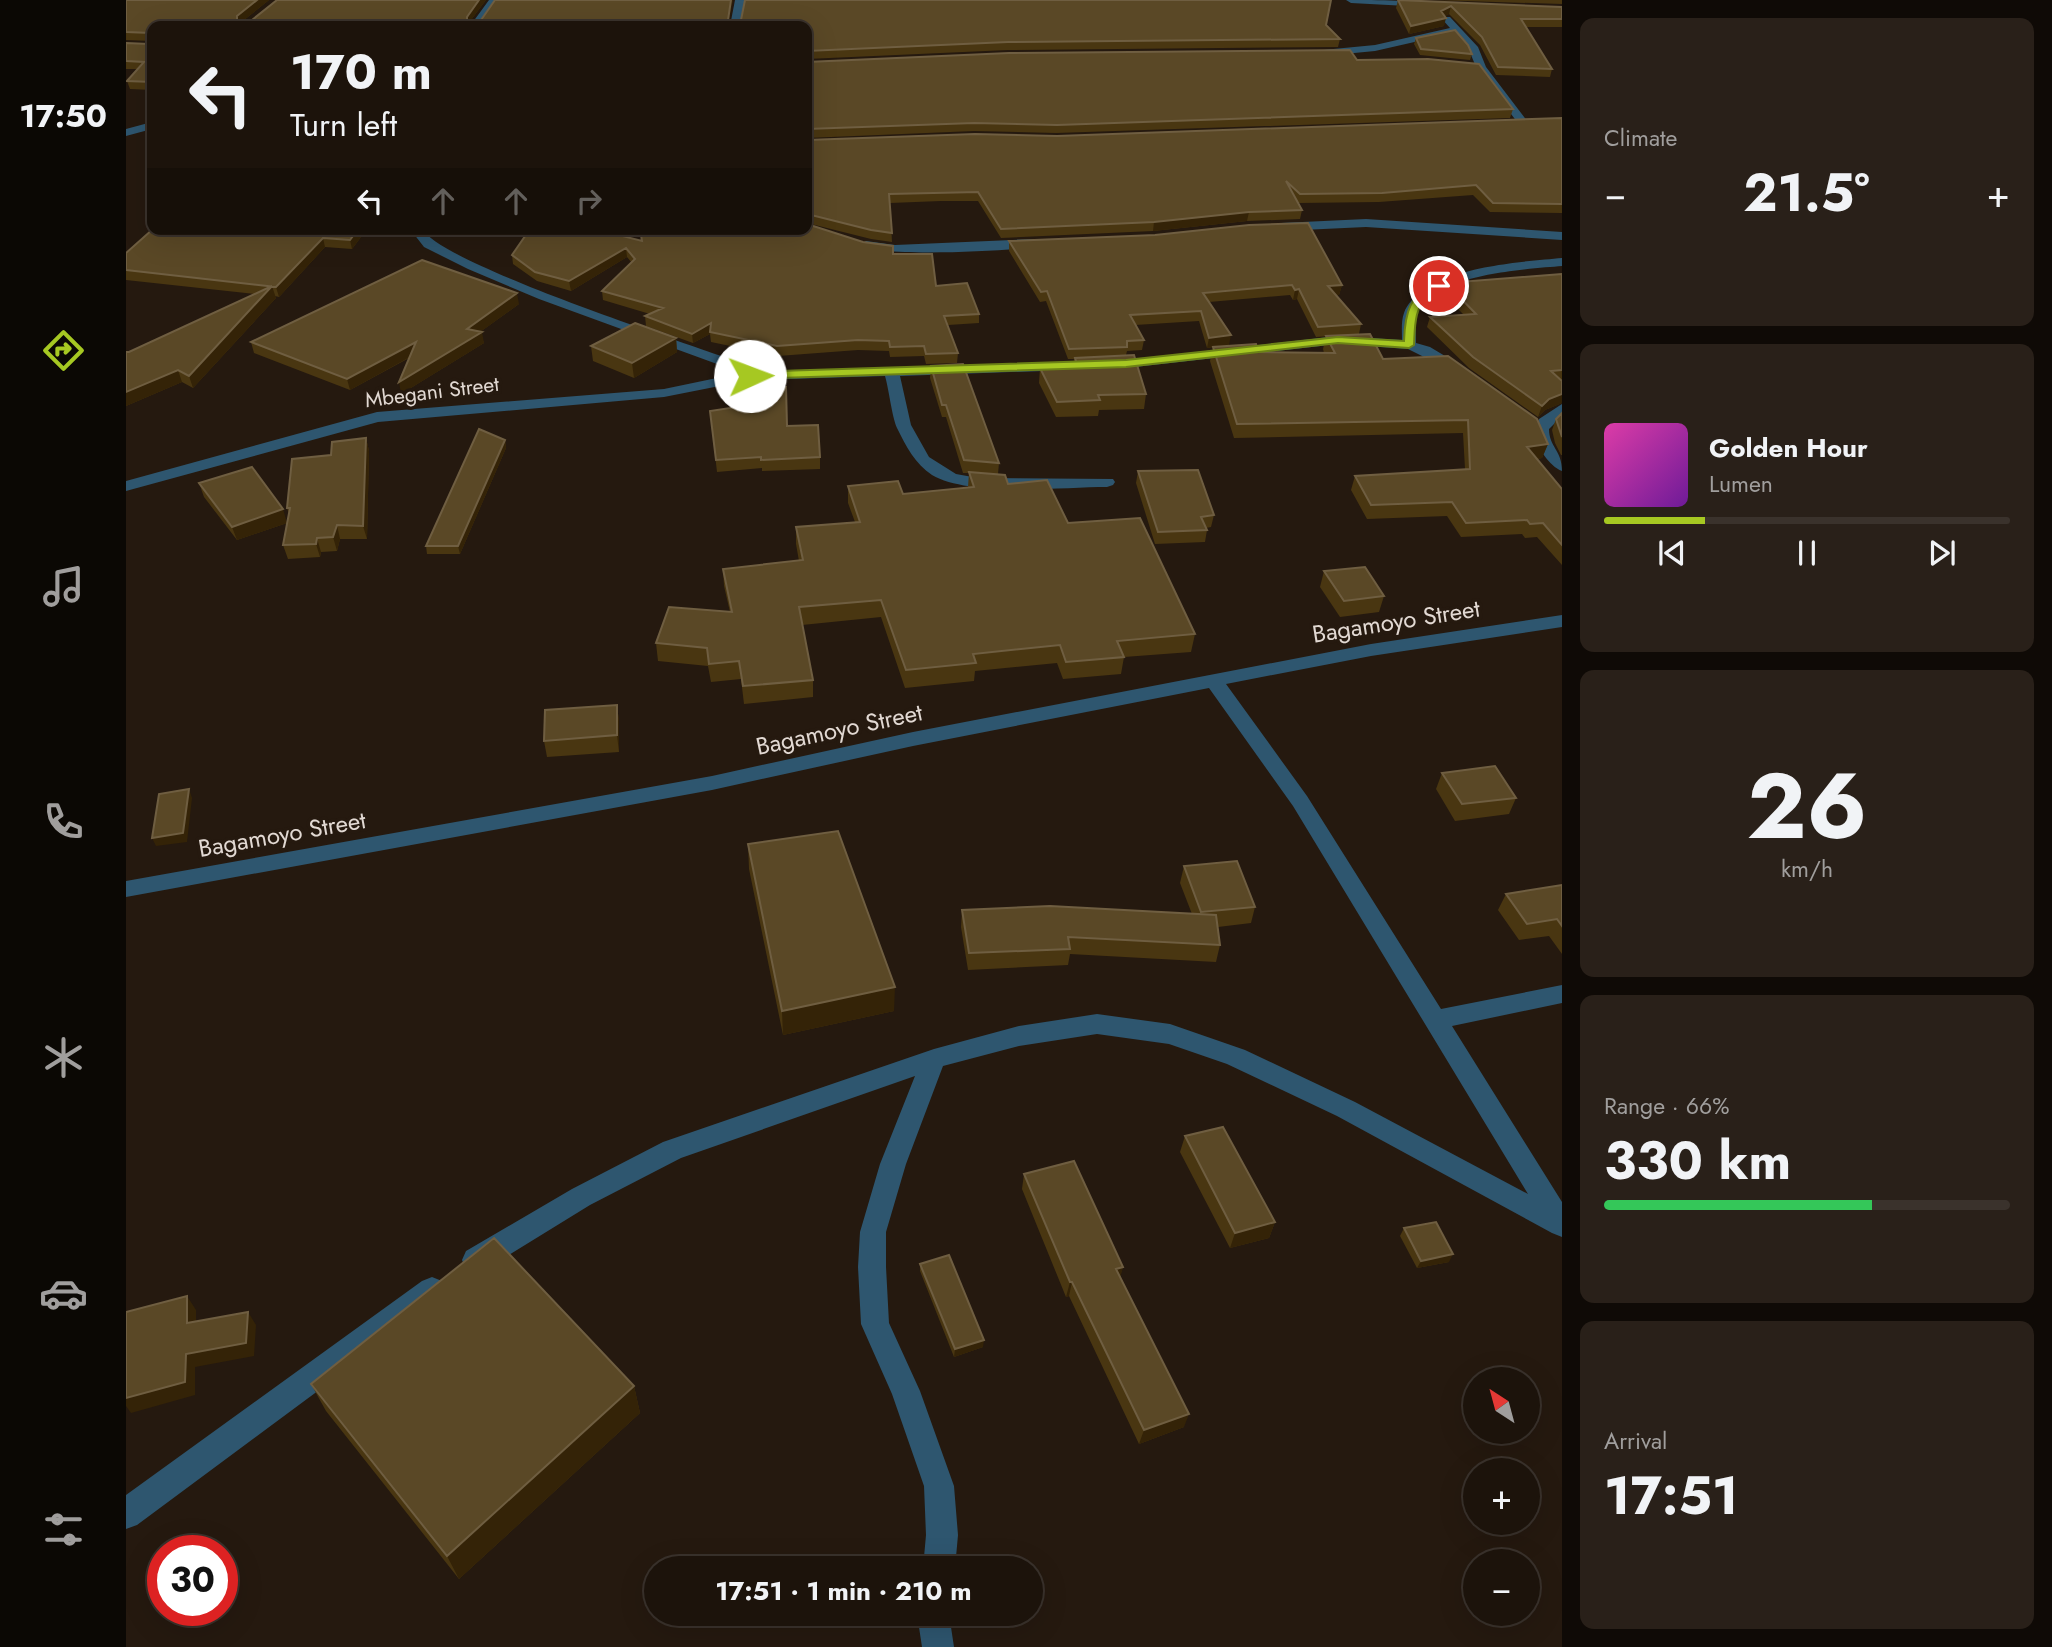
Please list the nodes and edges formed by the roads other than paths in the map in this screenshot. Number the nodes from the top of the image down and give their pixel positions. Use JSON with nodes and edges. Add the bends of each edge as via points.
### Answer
{"nodes":[{"id":1,"x":494,"y":0,"type":"edge"},
{"id":2,"x":740,"y":0,"type":"edge"},
{"id":3,"x":1352,"y":0,"type":"edge"},
{"id":4,"x":1392,"y":1,"type":"edge"},
{"id":5,"x":1418,"y":4,"type":"junction"},
{"id":6,"x":1431,"y":5,"type":"edge"},
{"id":7,"x":479,"y":21,"type":"edge"},
{"id":8,"x":736,"y":21,"type":"edge"},
{"id":9,"x":1457,"y":29,"type":"junction"},
{"id":10,"x":1307,"y":54,"type":"edge"},
{"id":11,"x":1345,"y":54,"type":"junction"},
{"id":12,"x":1382,"y":58,"type":"edge"},
{"id":13,"x":1469,"y":66,"type":"edge"},
{"id":14,"x":1481,"y":66,"type":"junction"},
{"id":15,"x":1524,"y":124,"type":"edge"},
{"id":16,"x":147,"y":127,"type":"edge"},
{"id":17,"x":126,"y":133,"type":"edge"},
{"id":18,"x":1260,"y":228,"type":"edge"},
{"id":19,"x":418,"y":235,"type":"edge"},
{"id":20,"x":1562,"y":236,"type":"edge"},
{"id":21,"x":1055,"y":242,"type":"edge"},
{"id":22,"x":857,"y":243,"type":"edge"},
{"id":23,"x":1562,"y":262,"type":"edge"},
{"id":24,"x":1409,"y":345,"type":"junction"},
{"id":25,"x":891,"y":370,"type":"junction"},
{"id":26,"x":750,"y":376,"type":"junction"},
{"id":27,"x":1470,"y":380,"type":"edge"},
{"id":28,"x":1562,"y":409,"type":"edge"},
{"id":29,"x":1562,"y":466,"type":"edge"},
{"id":30,"x":1107,"y":482,"type":"dead end"},
{"id":31,"x":126,"y":486,"type":"edge"},
{"id":32,"x":1562,"y":621,"type":"edge"},
{"id":33,"x":1214,"y":681,"type":"junction"},
{"id":34,"x":126,"y":889,"type":"edge"},
{"id":35,"x":1562,"y":995,"type":"edge"},
{"id":36,"x":1435,"y":1020,"type":"junction"},
{"id":37,"x":933,"y":1059,"type":"junction"},
{"id":38,"x":1562,"y":1226,"type":"edge"},
{"id":39,"x":126,"y":1514,"type":"edge"},
{"id":40,"x":940,"y":1556,"type":"edge"},
{"id":41,"x":935,"y":1626,"type":"edge"},
{"id":42,"x":938,"y":1647,"type":"edge"}],
"edges":[{"from":1,"to":7,"type":"street"},
{"from":2,"to":8,"type":"street"},
{"from":3,"to":4,"type":"street"},
{"from":4,"to":5,"type":"street"},
{"from":5,"to":6,"type":"street"},
{"from":5,"to":9,"type":"street"},
{"from":9,"to":11,"type":"street"},
{"from":9,"to":14,"type":"street"},
{"from":10,"to":11,"type":"street"},
{"from":11,"to":12,"type":"street"},
{"from":13,"to":14,"type":"street"},
{"from":14,"to":15,"type":"street"},
{"from":16,"to":17,"type":"street"},
{"from":18,"to":20,"type":"street","via":[[1378,223]]},
{"from":19,"to":26,"type":"street","via":[[437,249],[540,293],[722,361]]},
{"from":21,"to":22,"type":"street","via":[[895,249]]},
{"from":23,"to":24,"type":"street","via":[[1459,279],[1425,293],[1410,313]]},
{"from":24,"to":25,"type":"street","name":"Mbegani Street","via":[[1338,340],[1126,363]]},
{"from":24,"to":27,"type":"street","name":"Mbegani Street","via":[[1450,364]]},
{"from":25,"to":26,"type":"street","name":"Mbegani Street"},
{"from":25,"to":30,"type":"street","via":[[903,425],[923,460],[937,471],[978,483]]},
{"from":26,"to":31,"type":"street","name":"Mbegani Street","via":[[664,393],[377,417]]},
{"from":28,"to":29,"type":"street","via":[[1536,425]]},
{"from":32,"to":33,"type":"street","name":"Bagamoyo Street","via":[[1371,650]]},
{"from":33,"to":34,"type":"street","name":"Bagamoyo Street","via":[[712,783]]},
{"from":33,"to":36,"type":"street","via":[[1300,801]]},
{"from":35,"to":36,"type":"street"},
{"from":36,"to":38,"type":"street"},
{"from":37,"to":38,"type":"street","via":[[1018,1035],[1097,1024],[1170,1034],[1236,1057],[1346,1109]]},
{"from":37,"to":39,"type":"street","via":[[672,1150],[581,1197],[487,1252],[399,1313]]},
{"from":37,"to":40,"type":"street","via":[[873,1232],[872,1267],[875,1324],[906,1391],[939,1486]]},
{"from":41,"to":42,"type":"street"}]}
